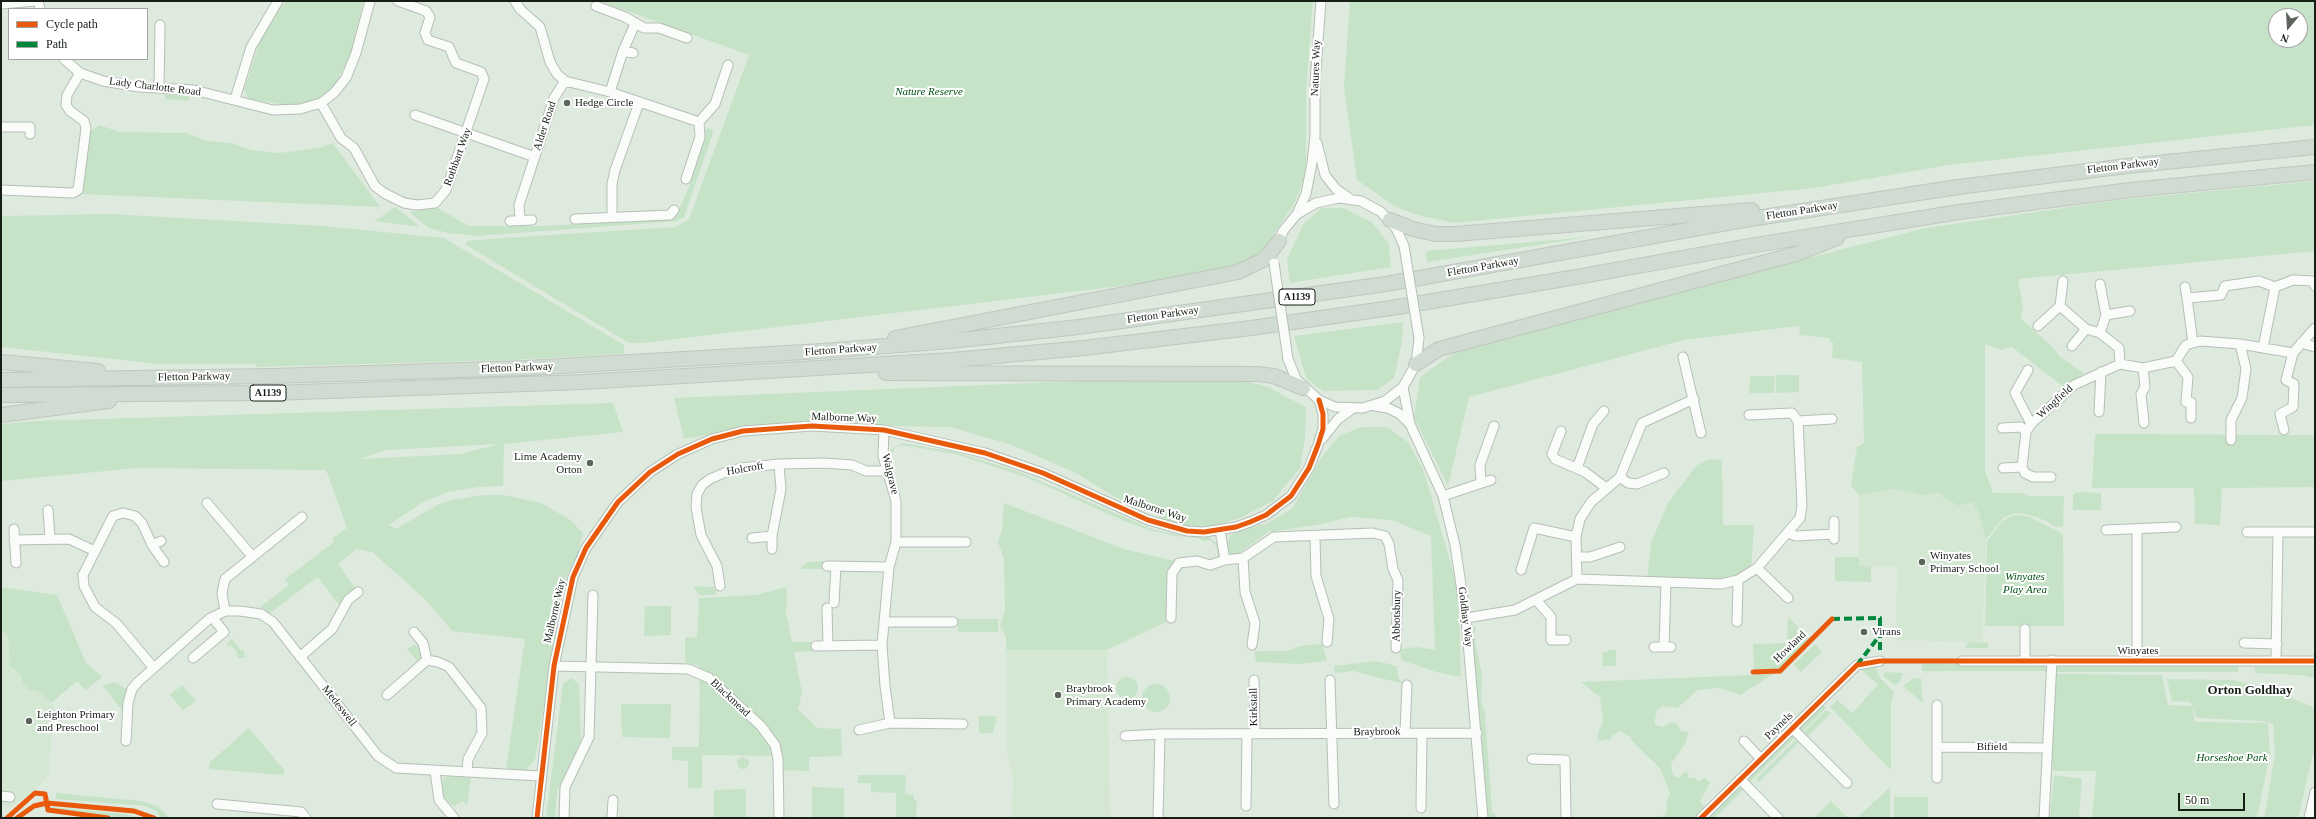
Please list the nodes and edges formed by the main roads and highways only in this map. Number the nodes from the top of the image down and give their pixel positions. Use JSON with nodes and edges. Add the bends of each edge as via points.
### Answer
{"nodes":[{"id":1,"x":2315,"y":147,"type":"edge"},
{"id":2,"x":2315,"y":172,"type":"edge"},
{"id":3,"x":1859,"y":202,"type":"junction"},
{"id":4,"x":1390,"y":220,"type":"road end"},
{"id":5,"x":1864,"y":228,"type":"junction"},
{"id":6,"x":1279,"y":241,"type":"road end"},
{"id":7,"x":822,"y":352,"type":"junction"},
{"id":8,"x":1,"y":362,"type":"edge"},
{"id":9,"x":1416,"y":364,"type":"road end"},
{"id":10,"x":760,"y":372,"type":"junction"},
{"id":11,"x":182,"y":378,"type":"junction"},
{"id":12,"x":1,"y":380,"type":"edge"},
{"id":13,"x":1303,"y":388,"type":"road end"},
{"id":14,"x":153,"y":394,"type":"junction"},
{"id":15,"x":1,"y":395,"type":"edge"},
{"id":16,"x":1,"y":415,"type":"edge"}],
"edges":[{"from":1,"to":3,"type":"highway","name":"Fletton Parkway","number":"A1139","via":[[2119,166]]},
{"from":2,"to":5,"type":"highway","name":"Fletton Parkway","number":"A1139","via":[[2130,190],[1959,212]]},
{"from":3,"to":4,"type":"highway","via":[[1455,234],[1436,234]]},
{"from":3,"to":7,"type":"highway","name":"Fletton Parkway","number":"A1139","via":[[1410,280],[1256,303],[1064,328]]},
{"from":5,"to":9,"type":"highway","via":[[1796,254],[1439,349]]},
{"from":5,"to":10,"type":"highway","name":"Fletton Parkway","number":"A1139","via":[[1398,307],[1251,328],[1053,351]]},
{"from":6,"to":7,"type":"highway","via":[[1265,259],[1238,272]]},
{"from":7,"to":11,"type":"highway","name":"Fletton Parkway","number":"A1139","via":[[526,368]]},
{"from":8,"to":11,"type":"highway"},
{"from":10,"to":13,"type":"highway","via":[[1258,374],[1274,376]]},
{"from":10,"to":14,"type":"highway","name":"Fletton Parkway","number":"A1139","via":[[519,385]]},
{"from":11,"to":12,"type":"highway","name":"Fletton Parkway","number":"A1139"},
{"from":14,"to":15,"type":"highway","name":"Fletton Parkway","number":"A1139"},
{"from":14,"to":16,"type":"highway","via":[[68,408]]}]}
